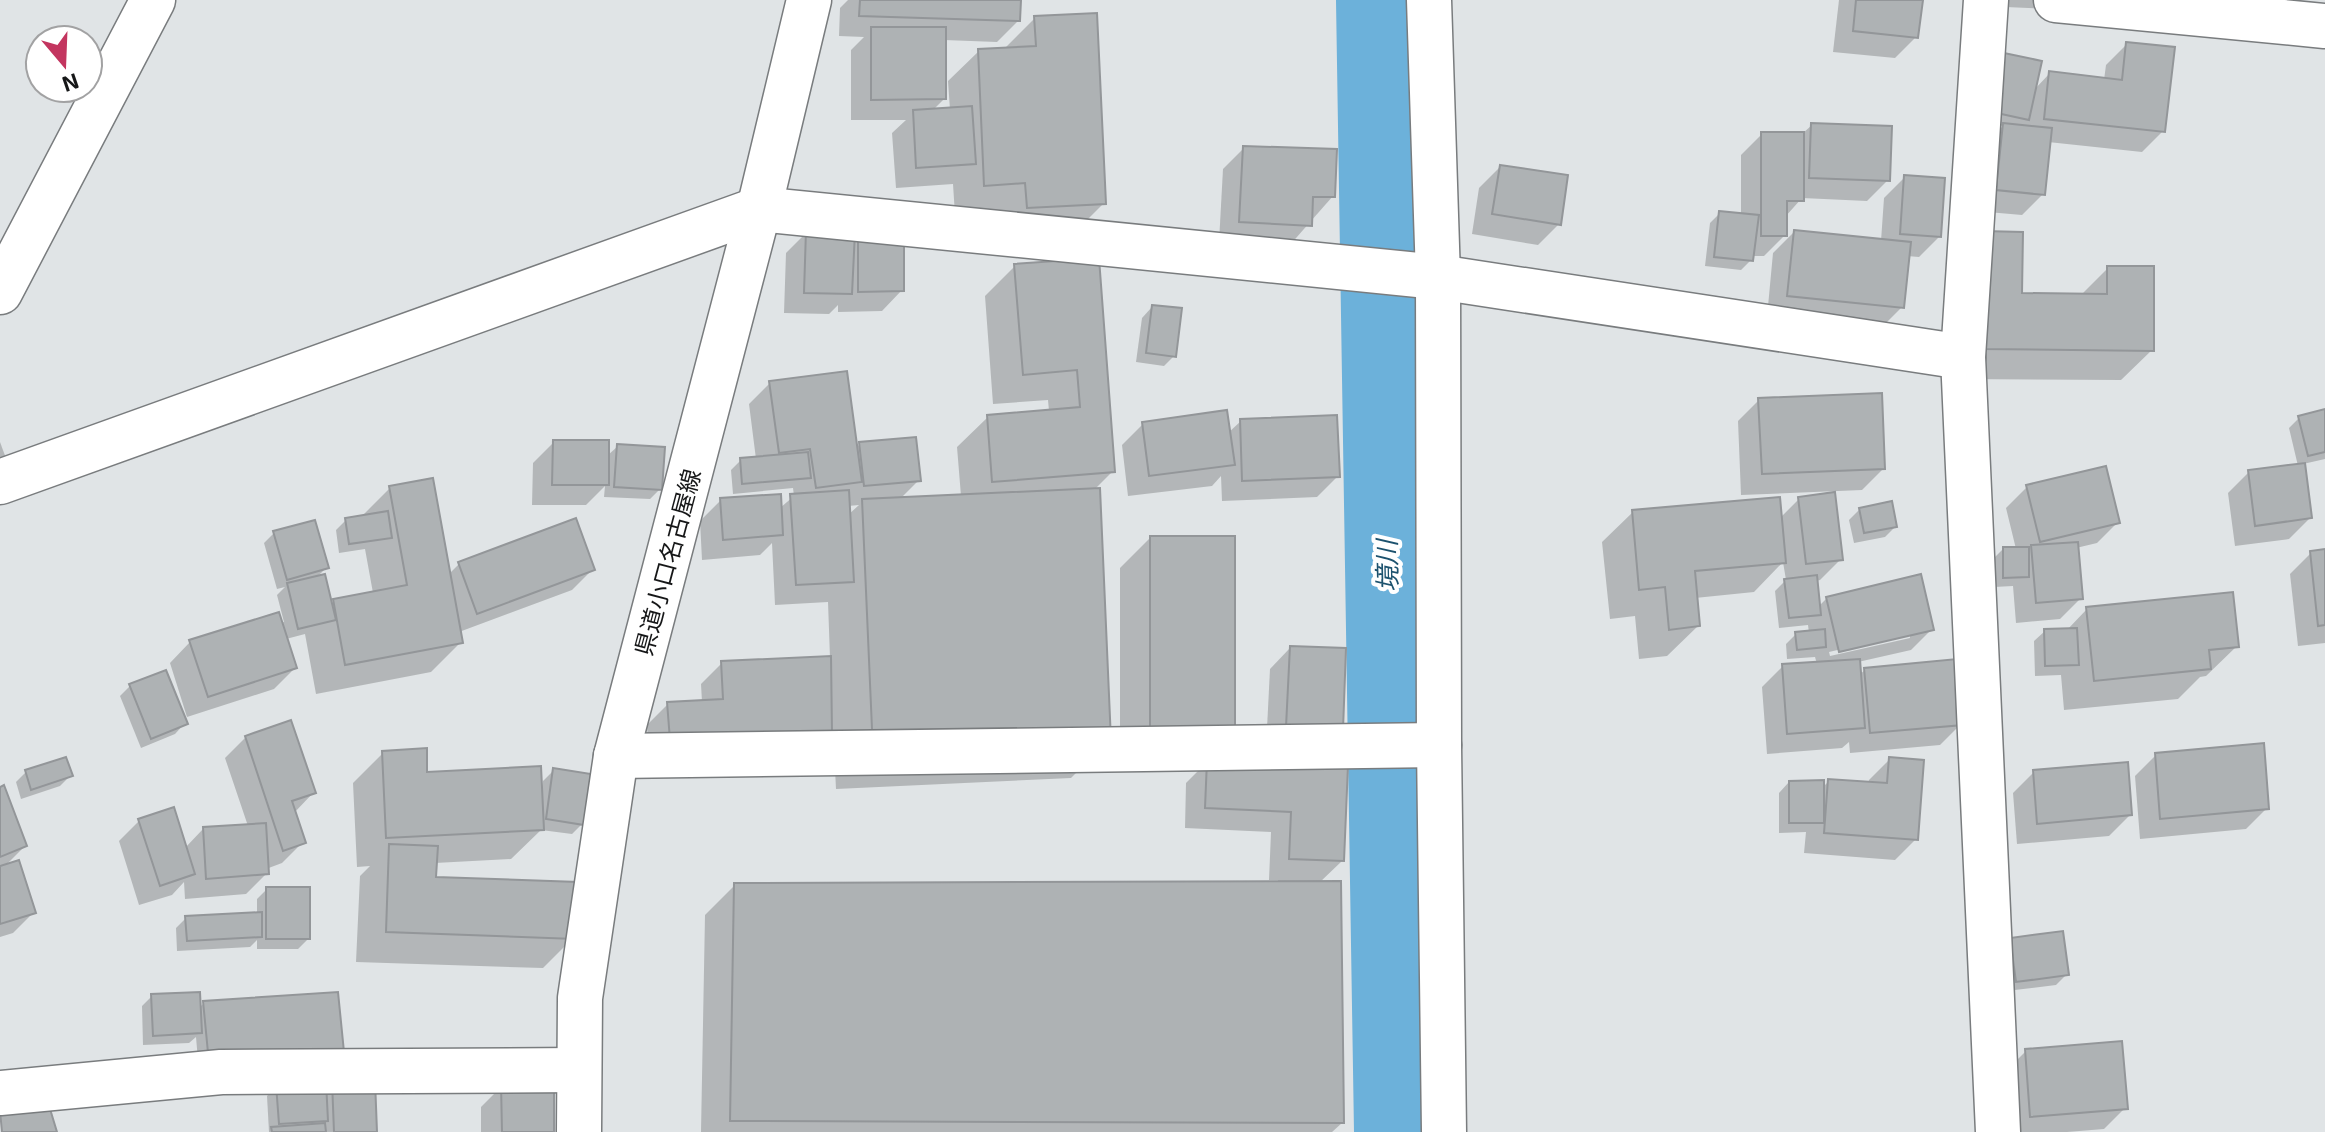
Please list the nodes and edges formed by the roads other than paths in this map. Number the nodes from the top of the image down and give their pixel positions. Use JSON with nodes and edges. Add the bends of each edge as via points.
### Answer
{"nodes":[{"id":1,"x":153,"y":0,"type":"edge"},
{"id":2,"x":809,"y":0,"type":"edge"},
{"id":3,"x":1429,"y":0,"type":"edge"},
{"id":4,"x":1986,"y":0,"type":"edge"},
{"id":5,"x":2056,"y":0,"type":"edge"},
{"id":6,"x":2325,"y":26,"type":"edge"},
{"id":7,"x":759,"y":209,"type":"junction"},
{"id":8,"x":1438,"y":277,"type":"junction"},
{"id":9,"x":0,"y":292,"type":"edge"},
{"id":10,"x":1963,"y":357,"type":"junction"},
{"id":11,"x":0,"y":482,"type":"edge"},
{"id":12,"x":1439,"y":745,"type":"junction"},
{"id":13,"x":616,"y":756,"type":"junction"},
{"id":14,"x":579,"y":1070,"type":"junction"},
{"id":15,"x":0,"y":1093,"type":"edge"},
{"id":16,"x":579,"y":1132,"type":"edge"},
{"id":17,"x":1444,"y":1132,"type":"edge"},
{"id":18,"x":1998,"y":1132,"type":"edge"}],
"edges":[{"from":1,"to":9,"type":"street"},
{"from":2,"to":7,"type":"street","name":"県道小口名古屋線"},
{"from":3,"to":8,"type":"street"},
{"from":4,"to":10,"type":"street"},
{"from":5,"to":6,"type":"street"},
{"from":7,"to":8,"type":"street"},
{"from":7,"to":11,"type":"street"},
{"from":7,"to":13,"type":"street","name":"県道小口名古屋線"},
{"from":8,"to":10,"type":"street"},
{"from":8,"to":12,"type":"street"},
{"from":10,"to":18,"type":"street"},
{"from":12,"to":13,"type":"street"},
{"from":12,"to":17,"type":"street"},
{"from":13,"to":14,"type":"street","name":"県道小口名古屋線","via":[[580,998]]},
{"from":14,"to":15,"type":"street","via":[[221,1072]]},
{"from":14,"to":16,"type":"street","name":"県道小口名古屋線"}]}
